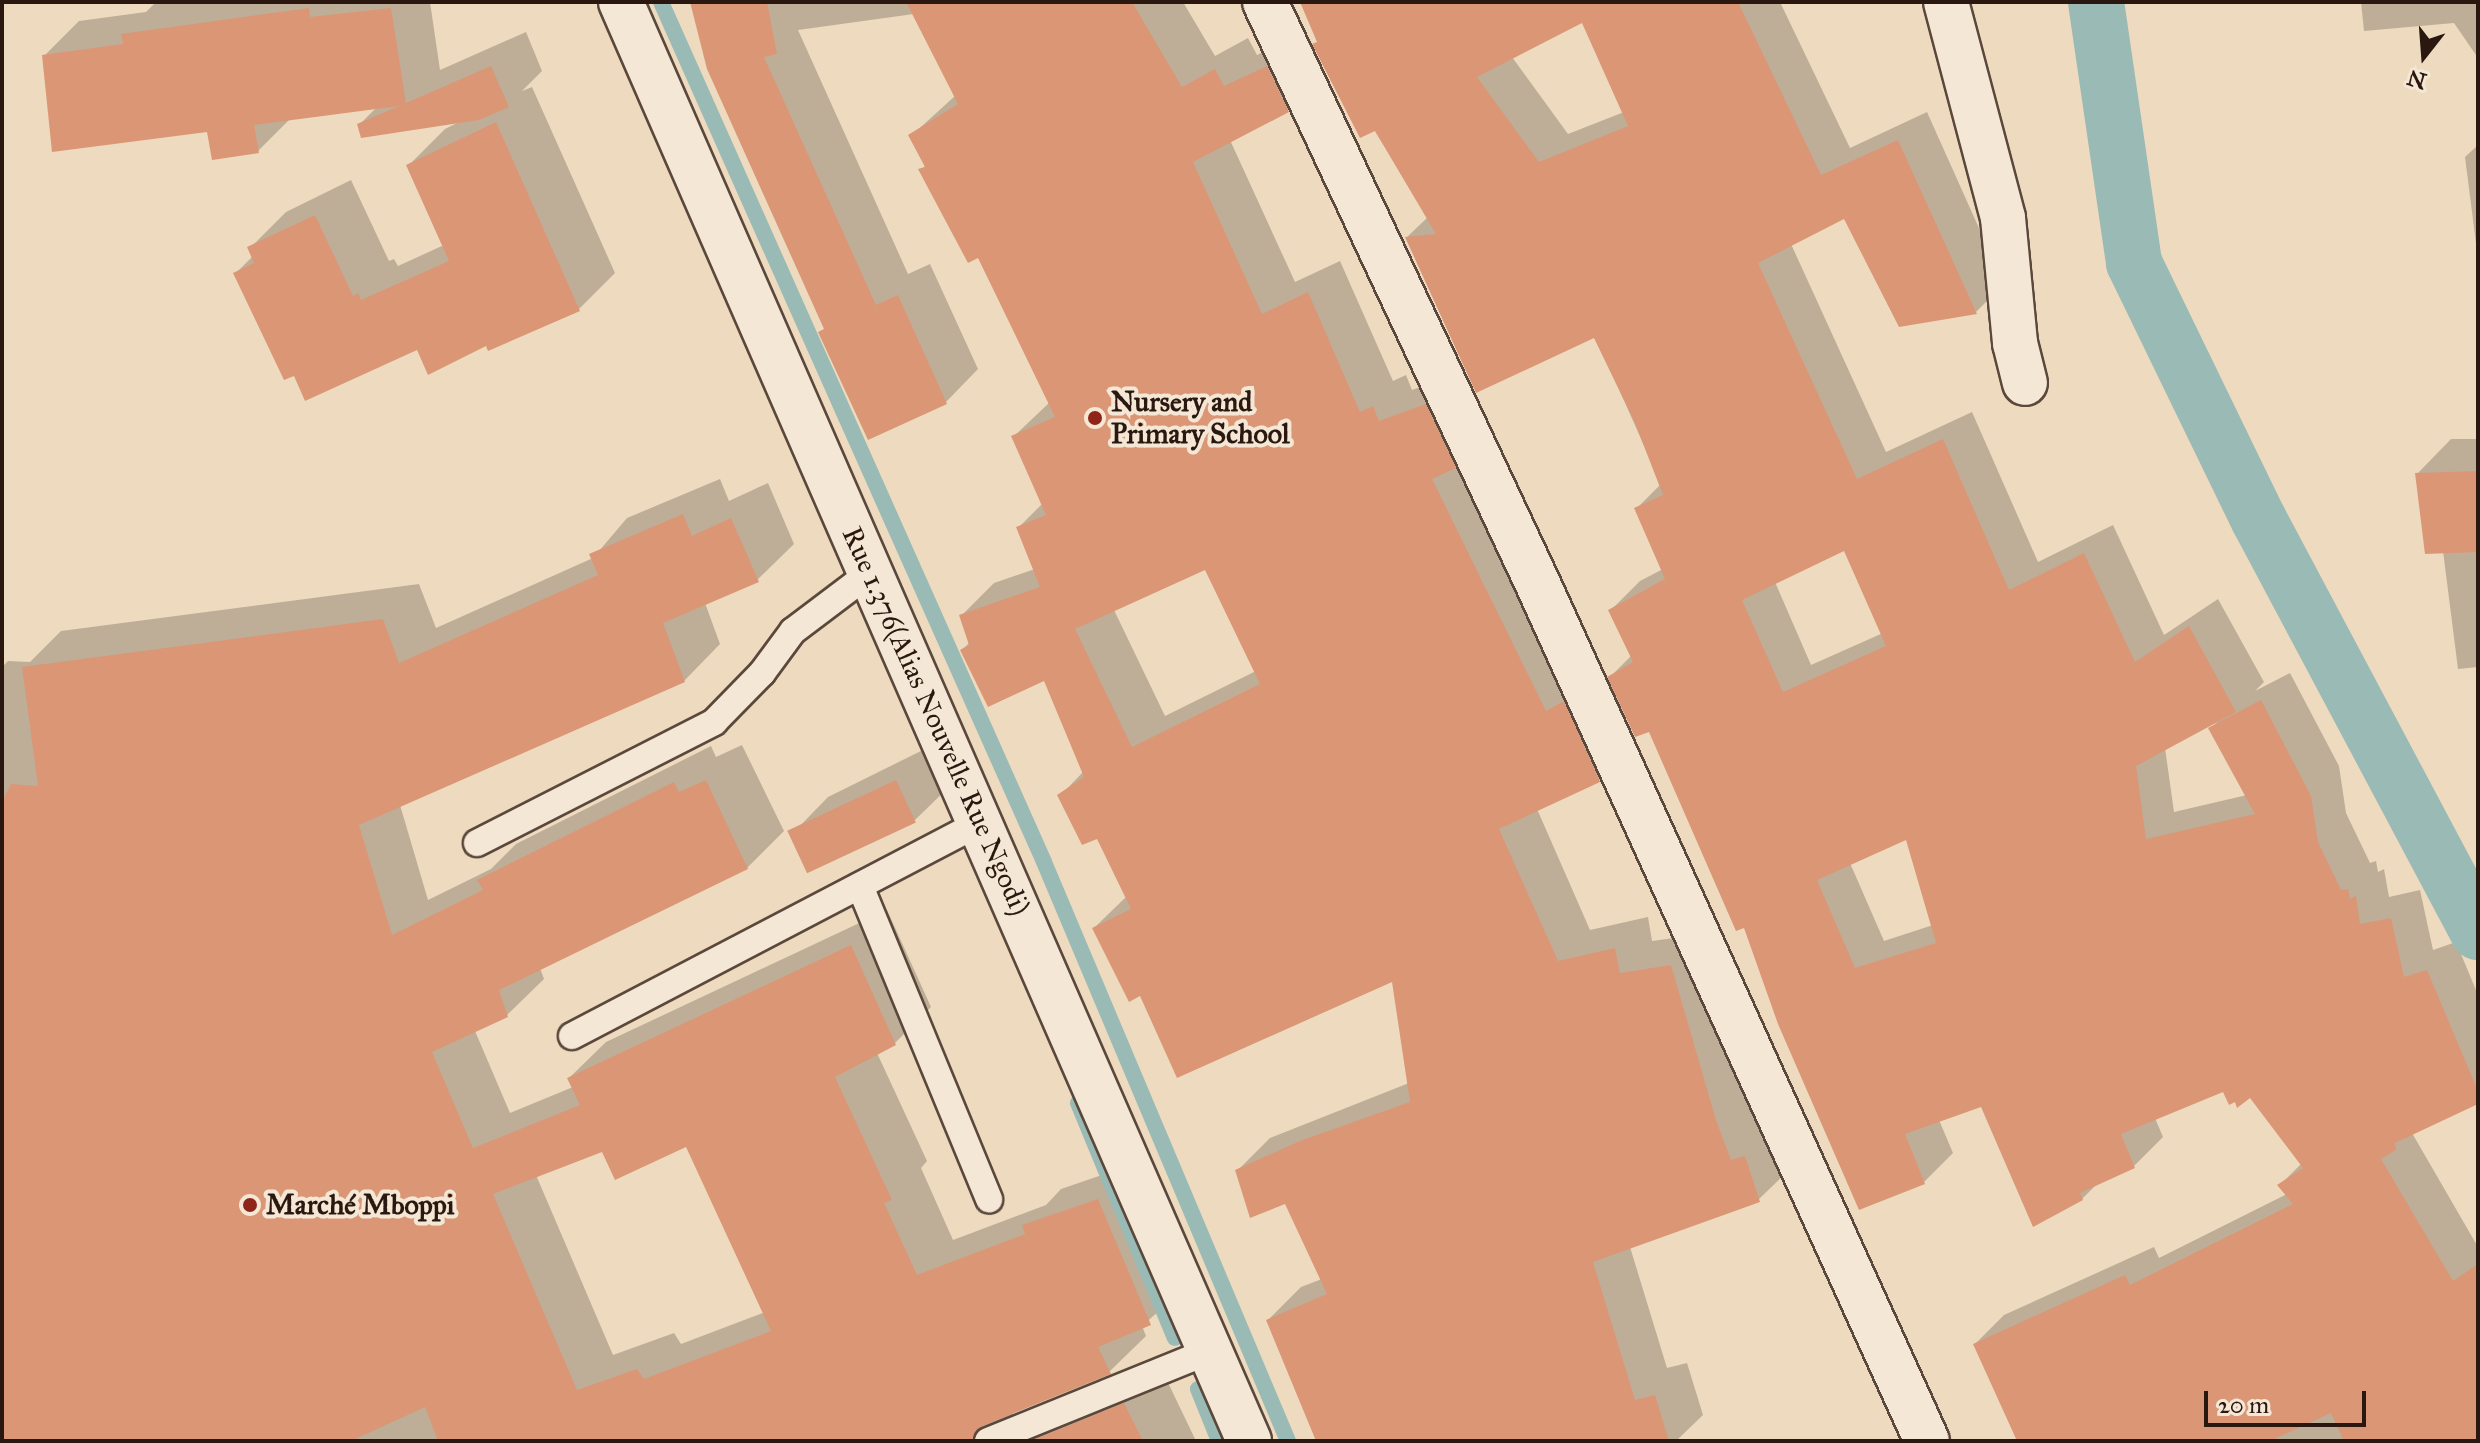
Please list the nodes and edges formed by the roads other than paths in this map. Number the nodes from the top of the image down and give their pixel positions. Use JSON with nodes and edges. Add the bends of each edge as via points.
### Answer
{"nodes":[{"id":1,"x":621,"y":2,"type":"edge"},
{"id":2,"x":1265,"y":2,"type":"edge"},
{"id":3,"x":1946,"y":2,"type":"edge"},
{"id":4,"x":2025,"y":383,"type":"dead end"},
{"id":5,"x":871,"y":572,"type":"junction"},
{"id":6,"x":981,"y":822,"type":"junction"},
{"id":7,"x":477,"y":843,"type":"dead end"},
{"id":8,"x":860,"y":886,"type":"junction"},
{"id":9,"x":572,"y":1036,"type":"dead end"},
{"id":10,"x":989,"y":1199,"type":"dead end"},
{"id":11,"x":1212,"y":1350,"type":"junction"},
{"id":12,"x":988,"y":1441,"type":"edge"},
{"id":13,"x":1249,"y":1441,"type":"edge"},
{"id":14,"x":1927,"y":1441,"type":"edge"}],
"edges":[{"from":1,"to":5,"type":"street","name":"Rue 1.376(Alias Nouvelle Rue Ngodi)"},
{"from":2,"to":14,"type":"street","via":[[1537,582]]},
{"from":3,"to":4,"type":"street","via":[[2003,218],[2015,343]]},
{"from":5,"to":6,"type":"street","name":"Rue 1.376(Alias Nouvelle Rue Ngodi)"},
{"from":5,"to":7,"type":"lane","via":[[793,631],[762,673],[714,722]]},
{"from":6,"to":8,"type":"lane"},
{"from":6,"to":11,"type":"street","name":"Rue 1.376(Alias Nouvelle Rue Ngodi)"},
{"from":8,"to":9,"type":"lane"},
{"from":8,"to":10,"type":"lane"},
{"from":11,"to":12,"type":"lane"},
{"from":11,"to":13,"type":"street","name":"Rue 1.376(Alias Nouvelle Rue Ngodi)"}]}
